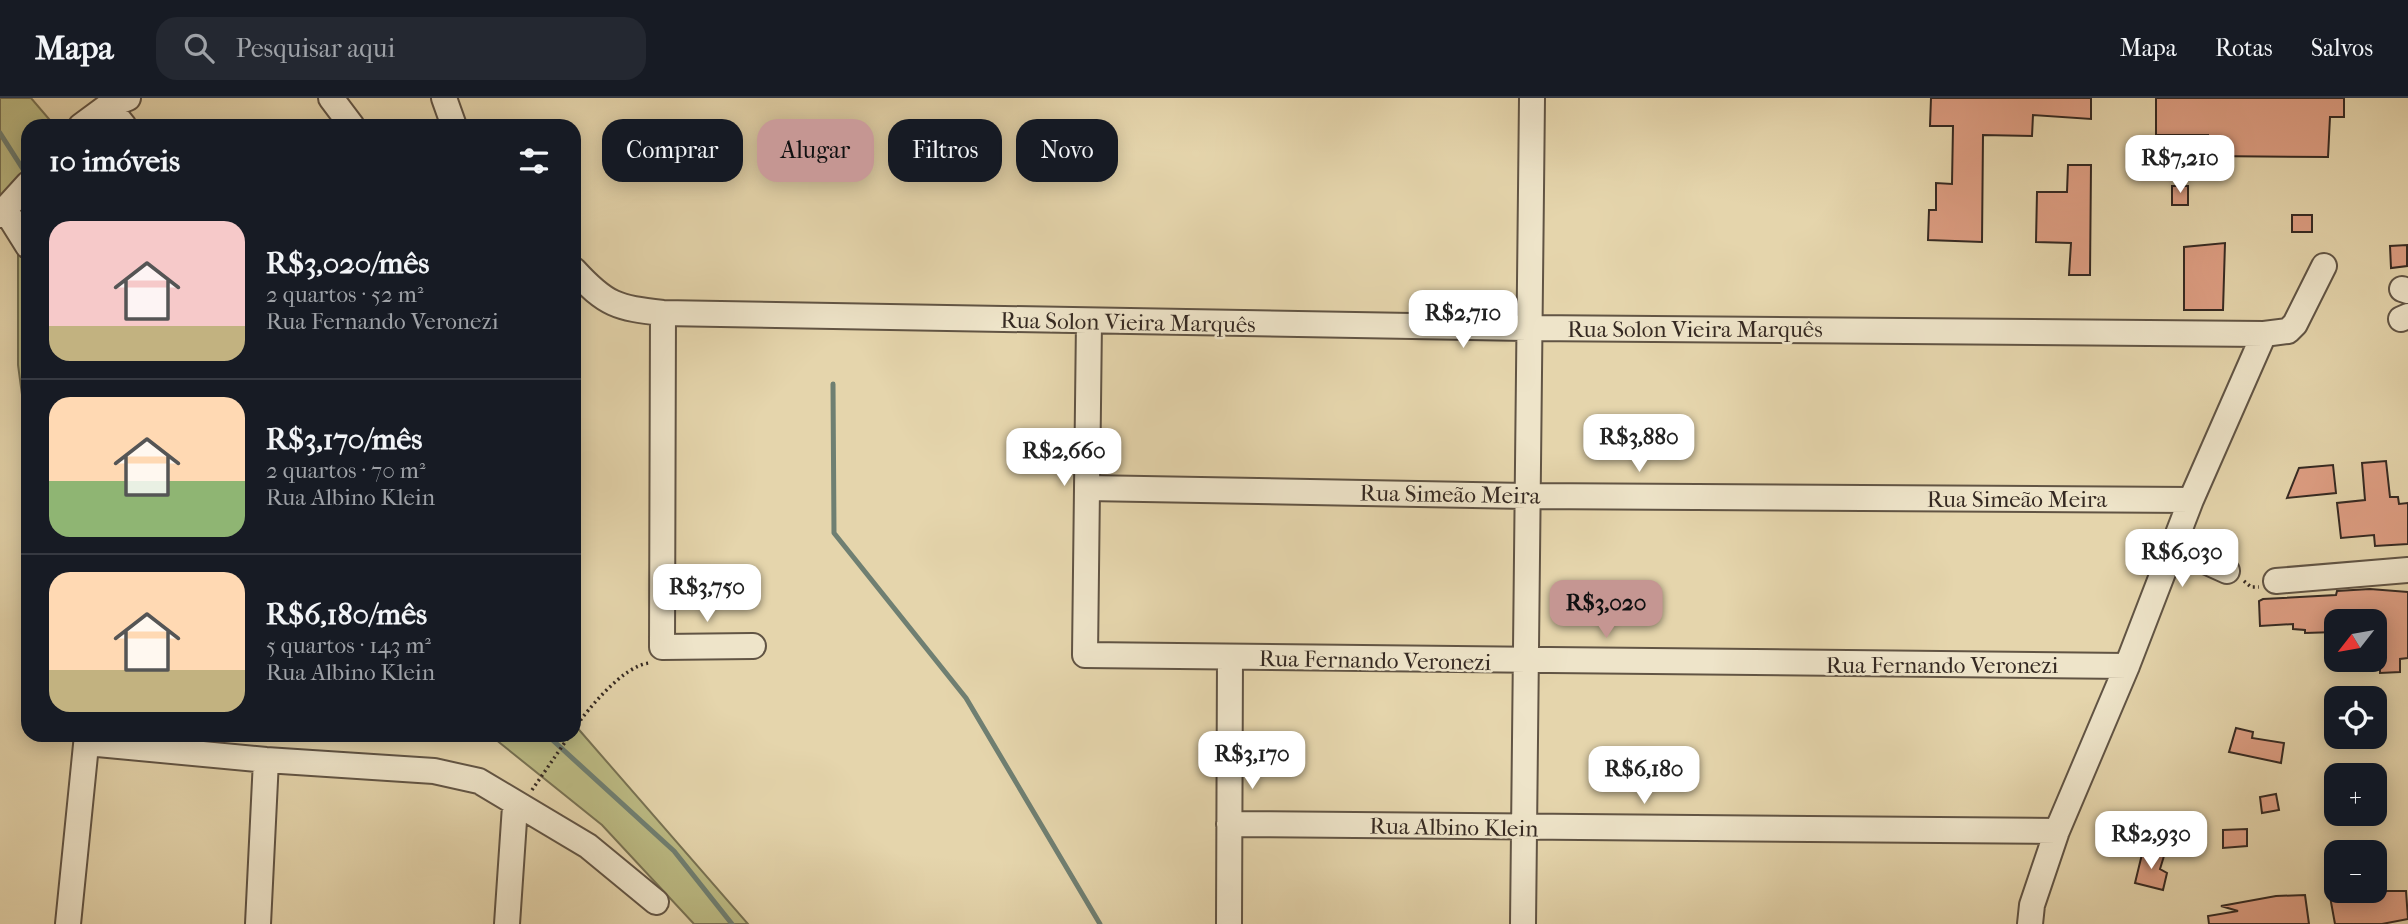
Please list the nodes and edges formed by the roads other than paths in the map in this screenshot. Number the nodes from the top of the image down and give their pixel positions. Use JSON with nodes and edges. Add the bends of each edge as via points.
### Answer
{"nodes":[{"id":1,"x":331,"y":98,"type":"edge"},
{"id":2,"x":444,"y":98,"type":"edge"},
{"id":3,"x":1532,"y":98,"type":"edge"},
{"id":4,"x":118,"y":102,"type":"edge"},
{"id":5,"x":92,"y":119,"type":"edge"},
{"id":6,"x":122,"y":119,"type":"edge"},
{"id":7,"x":347,"y":119,"type":"edge"},
{"id":8,"x":452,"y":119,"type":"edge"},
{"id":9,"x":21,"y":192,"type":"edge"},
{"id":10,"x":3,"y":213,"type":"edge"},
{"id":11,"x":21,"y":237,"type":"edge"},
{"id":12,"x":2324,"y":266,"type":"dead end"},
{"id":13,"x":581,"y":277,"type":"edge"},
{"id":14,"x":663,"y":313,"type":"junction"},
{"id":15,"x":1089,"y":321,"type":"junction"},
{"id":16,"x":1529,"y":328,"type":"junction"},
{"id":17,"x":2264,"y":334,"type":"junction"},
{"id":18,"x":1087,"y":488,"type":"junction"},
{"id":19,"x":1528,"y":496,"type":"junction"},
{"id":20,"x":2191,"y":500,"type":"junction"},
{"id":21,"x":2174,"y":547,"type":"junction"},
{"id":22,"x":2408,"y":570,"type":"edge"},
{"id":23,"x":2227,"y":571,"type":"road end"},
{"id":24,"x":2276,"y":581,"type":"road end"},
{"id":25,"x":753,"y":646,"type":"dead end"},
{"id":26,"x":1230,"y":657,"type":"junction"},
{"id":27,"x":1526,"y":662,"type":"junction"},
{"id":28,"x":2127,"y":666,"type":"junction"},
{"id":29,"x":87,"y":742,"type":"edge"},
{"id":30,"x":112,"y":742,"type":"edge"},
{"id":31,"x":265,"y":760,"type":"junction"},
{"id":32,"x":515,"y":806,"type":"junction"},
{"id":33,"x":1229,"y":824,"type":"junction"},
{"id":34,"x":1524,"y":828,"type":"junction"},
{"id":35,"x":2057,"y":831,"type":"junction"},
{"id":36,"x":656,"y":902,"type":"dead end"},
{"id":37,"x":68,"y":924,"type":"edge"},
{"id":38,"x":258,"y":924,"type":"edge"},
{"id":39,"x":507,"y":924,"type":"edge"},
{"id":40,"x":1229,"y":924,"type":"edge"},
{"id":41,"x":1523,"y":924,"type":"edge"},
{"id":42,"x":2030,"y":924,"type":"edge"}],
"edges":[{"from":1,"to":7,"type":"street"},
{"from":2,"to":8,"type":"street"},
{"from":3,"to":16,"type":"street"},
{"from":4,"to":5,"type":"street"},
{"from":4,"to":6,"type":"street"},
{"from":9,"to":10,"type":"street"},
{"from":10,"to":11,"type":"street"},
{"from":12,"to":17,"type":"street","name":"Rua Solon Vieira Marquês","via":[[2295,324],[2288,331]]},
{"from":13,"to":14,"type":"street","name":"Rua Solon Vieira Marquês","via":[[607,302]]},
{"from":14,"to":15,"type":"street","name":"Rua Solon Vieira Marquês"},
{"from":14,"to":25,"type":"street","via":[[662,647]]},
{"from":15,"to":16,"type":"street","name":"Rua Solon Vieira Marquês"},
{"from":15,"to":18,"type":"street"},
{"from":16,"to":17,"type":"street","name":"Rua Solon Vieira Marquês"},
{"from":16,"to":19,"type":"street"},
{"from":17,"to":20,"type":"street"},
{"from":18,"to":19,"type":"street","name":"Rua Simeão Meira"},
{"from":18,"to":26,"type":"street","name":"Rua Fernando Veronezi","via":[[1086,655]]},
{"from":19,"to":20,"type":"street","name":"Rua Simeão Meira"},
{"from":19,"to":27,"type":"street"},
{"from":20,"to":21,"type":"street"},
{"from":21,"to":23,"type":"street"},
{"from":21,"to":28,"type":"street"},
{"from":22,"to":24,"type":"street"},
{"from":26,"to":27,"type":"street","name":"Rua Fernando Veronezi"},
{"from":26,"to":33,"type":"street"},
{"from":27,"to":28,"type":"street","name":"Rua Fernando Veronezi"},
{"from":27,"to":34,"type":"street"},
{"from":28,"to":35,"type":"street"},
{"from":29,"to":37,"type":"street"},
{"from":30,"to":31,"type":"street"},
{"from":31,"to":32,"type":"street","via":[[434,771],[479,781]]},
{"from":31,"to":38,"type":"street"},
{"from":32,"to":36,"type":"street","via":[[588,846]]},
{"from":32,"to":39,"type":"street"},
{"from":33,"to":34,"type":"street","name":"Rua Albino Klein"},
{"from":33,"to":40,"type":"street"},
{"from":34,"to":35,"type":"street","name":"Rua Albino Klein"},
{"from":34,"to":41,"type":"street"},
{"from":35,"to":42,"type":"street"}]}
